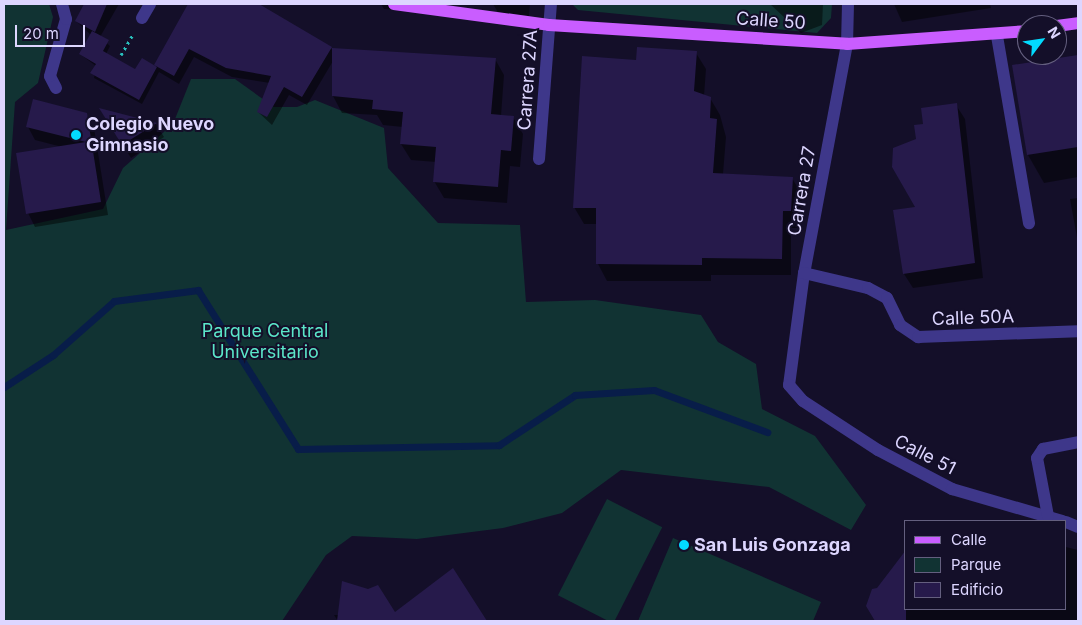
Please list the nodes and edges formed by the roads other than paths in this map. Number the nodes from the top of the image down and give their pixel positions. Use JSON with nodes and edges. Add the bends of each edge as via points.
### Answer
{"nodes":[{"id":1,"x":62,"y":4,"type":"edge"},
{"id":2,"x":150,"y":4,"type":"edge"},
{"id":3,"x":394,"y":4,"type":"edge"},
{"id":4,"x":551,"y":4,"type":"edge"},
{"id":5,"x":848,"y":4,"type":"edge"},
{"id":6,"x":142,"y":18,"type":"road end"},
{"id":7,"x":549,"y":25,"type":"junction"},
{"id":8,"x":1017,"y":33,"type":"edge"},
{"id":9,"x":997,"y":36,"type":"junction"},
{"id":10,"x":847,"y":44,"type":"junction"},
{"id":11,"x":56,"y":88,"type":"dead end"},
{"id":12,"x":540,"y":159,"type":"dead end"},
{"id":13,"x":1029,"y":224,"type":"dead end"},
{"id":14,"x":804,"y":273,"type":"junction"},
{"id":15,"x":1078,"y":331,"type":"edge"},
{"id":16,"x":789,"y":385,"type":"joint"},
{"id":17,"x":1078,"y":442,"type":"edge"},
{"id":18,"x":1048,"y":516,"type":"junction"},
{"id":19,"x":1059,"y":520,"type":"edge"}],
"edges":[{"from":1,"to":11,"type":"street","via":[[66,19],[50,76]]},
{"from":2,"to":6,"type":"street"},
{"from":3,"to":7,"type":"main road","name":"Calle 50"},
{"from":4,"to":7,"type":"street","name":"Carrera 27A"},
{"from":5,"to":10,"type":"street","name":"Carrera 27"},
{"from":7,"to":10,"type":"main road","name":"Calle 50"},
{"from":7,"to":12,"type":"street","name":"Carrera 27A"},
{"from":8,"to":9,"type":"main road","name":"Calle 50"},
{"from":9,"to":10,"type":"main road","name":"Calle 50"},
{"from":9,"to":13,"type":"street"},
{"from":10,"to":14,"type":"street","name":"Carrera 27"},
{"from":14,"to":15,"type":"street","name":"Calle 50A","via":[[868,288],[887,298],[900,325],[918,337]]},
{"from":14,"to":16,"type":"street","name":"Carrera 27"},
{"from":16,"to":18,"type":"street","name":"Calle 51","via":[[803,401],[878,450],[952,489]]},
{"from":17,"to":18,"type":"street","via":[[1043,449],[1037,458]]},
{"from":18,"to":19,"type":"street","name":"Calle 51"}]}
